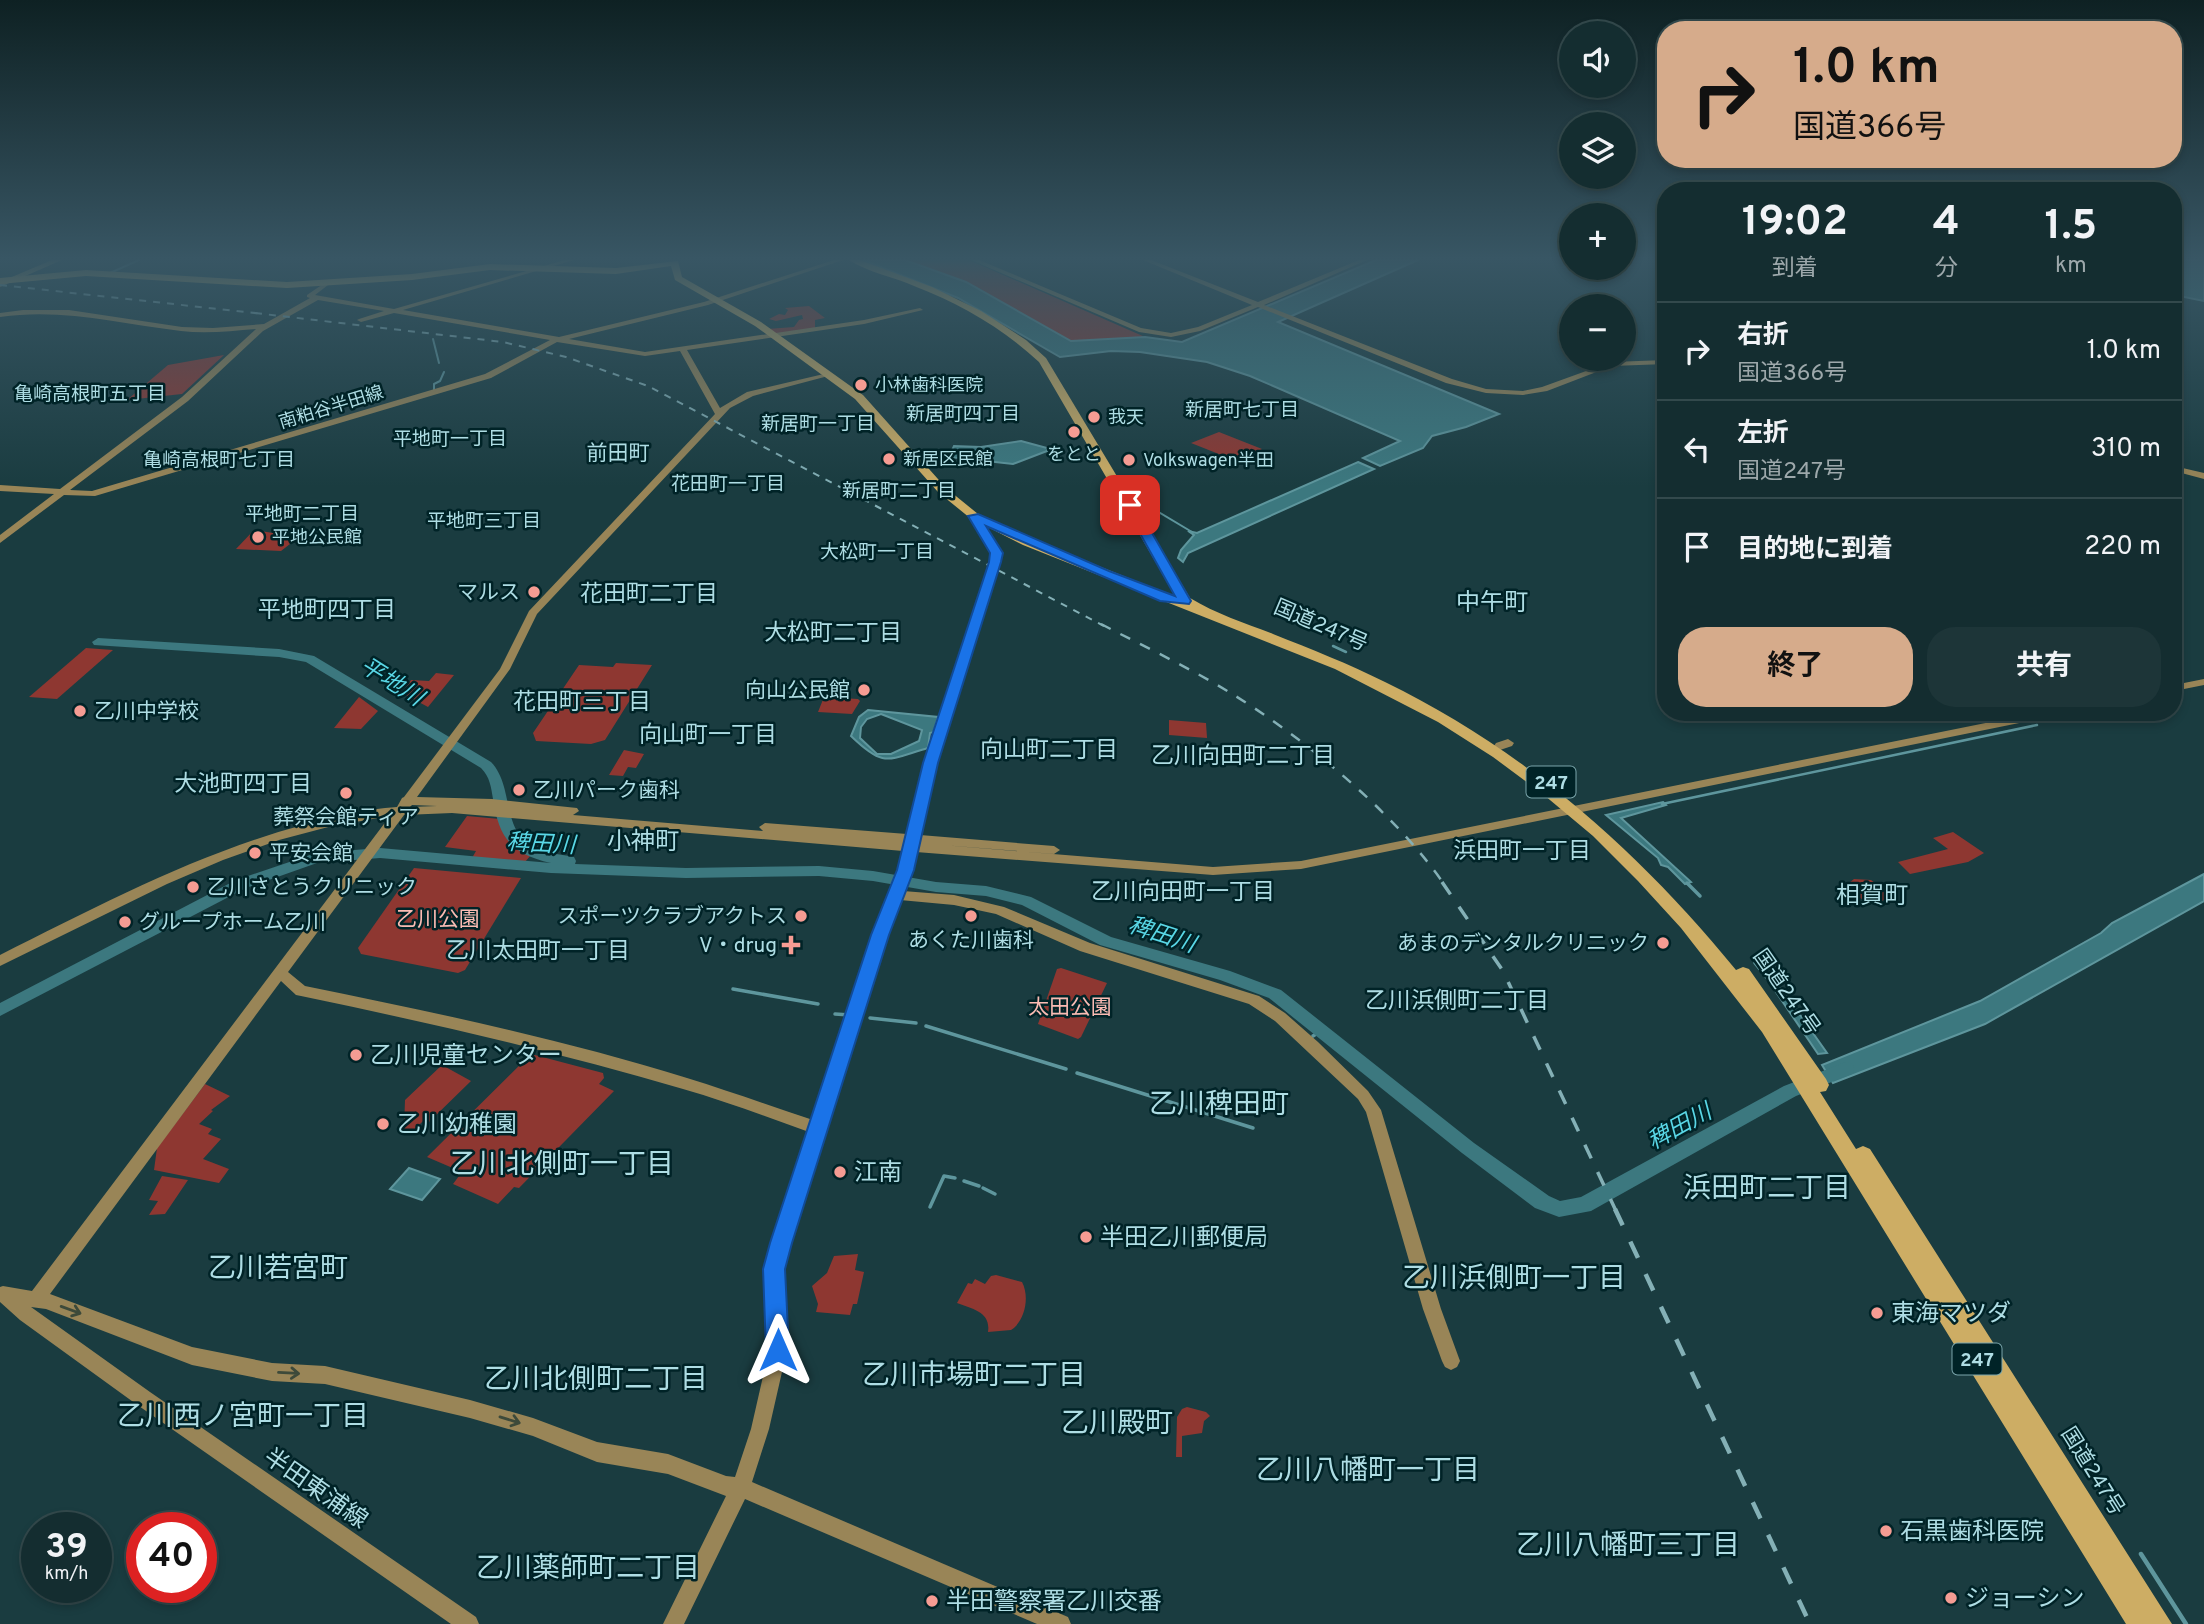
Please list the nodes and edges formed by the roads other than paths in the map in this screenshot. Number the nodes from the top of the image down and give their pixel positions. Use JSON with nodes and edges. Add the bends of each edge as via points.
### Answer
{"nodes":[{"id":1,"x":255,"y":336,"type":"edge"},
{"id":2,"x":531,"y":336,"type":"edge"},
{"id":3,"x":572,"y":336,"type":"edge"},
{"id":4,"x":774,"y":336,"type":"joint"},
{"id":5,"x":1013,"y":336,"type":"edge"},
{"id":6,"x":1340,"y":336,"type":"edge"},
{"id":7,"x":555,"y":340,"type":"junction"},
{"id":8,"x":683,"y":350,"type":"junction"},
{"id":9,"x":1657,"y":362,"type":"edge"},
{"id":10,"x":828,"y":375,"type":"junction"},
{"id":11,"x":719,"y":413,"type":"junction"},
{"id":12,"x":2182,"y":471,"type":"edge"},
{"id":13,"x":2204,"y":476,"type":"edge"},
{"id":14,"x":0,"y":488,"type":"edge"},
{"id":15,"x":62,"y":492,"type":"junction"},
{"id":16,"x":974,"y":516,"type":"junction"},
{"id":17,"x":0,"y":540,"type":"edge"},
{"id":18,"x":1182,"y":596,"type":"junction"},
{"id":19,"x":1165,"y":598,"type":"junction"},
{"id":20,"x":1206,"y":610,"type":"junction"},
{"id":21,"x":2204,"y":682,"type":"edge"},
{"id":22,"x":2182,"y":686,"type":"edge"},
{"id":23,"x":2013,"y":721,"type":"edge"},
{"id":24,"x":406,"y":805,"type":"junction"},
{"id":25,"x":1589,"y":807,"type":"junction"},
{"id":26,"x":913,"y":842,"type":"junction"},
{"id":27,"x":366,"y":860,"type":"joint"},
{"id":28,"x":897,"y":893,"type":"junction"},
{"id":29,"x":0,"y":953,"type":"edge"},
{"id":30,"x":0,"y":961,"type":"edge"},
{"id":31,"x":281,"y":973,"type":"junction"},
{"id":32,"x":1817,"y":1092,"type":"junction"},
{"id":33,"x":817,"y":1128,"type":"junction"},
{"id":34,"x":3,"y":1294,"type":"edge"},
{"id":35,"x":36,"y":1299,"type":"junction"},
{"id":36,"x":1451,"y":1361,"type":"dead end"},
{"id":37,"x":741,"y":1487,"type":"junction"},
{"id":38,"x":468,"y":1624,"type":"edge"},
{"id":39,"x":673,"y":1624,"type":"edge"},
{"id":40,"x":1060,"y":1624,"type":"edge"},
{"id":41,"x":2141,"y":1624,"type":"edge"},
{"id":42,"x":2159,"y":1624,"type":"edge"}],
"edges":[{"from":1,"to":15,"type":"street","via":[[185,399]]},
{"from":2,"to":7,"type":"street"},
{"from":3,"to":7,"type":"street","name":"南粕谷半田線"},
{"from":4,"to":8,"type":"street"},
{"from":4,"to":10,"type":"highway"},
{"from":5,"to":18,"type":"highway","name":"国道247号","number":"247","via":[[1043,360]]},
{"from":6,"to":9,"type":"street","via":[[1449,381],[1486,391],[1534,392],[1611,364]]},
{"from":7,"to":8,"type":"street","via":[[637,354]]},
{"from":7,"to":15,"type":"street","name":"南粕谷半田線","via":[[475,380],[92,494]]},
{"from":8,"to":11,"type":"street"},
{"from":10,"to":11,"type":"street","via":[[750,394]]},
{"from":10,"to":16,"type":"highway","via":[[866,404],[942,490]]},
{"from":11,"to":24,"type":"street","via":[[533,613],[505,669]]},
{"from":12,"to":13,"type":"street"},
{"from":14,"to":15,"type":"street","name":"南粕谷半田線"},
{"from":15,"to":17,"type":"street"},
{"from":16,"to":19,"type":"highway"},
{"from":16,"to":26,"type":"street","via":[[996,557],[931,763]]},
{"from":18,"to":19,"type":"highway"},
{"from":18,"to":20,"type":"highway","name":"国道247号","number":"247"},
{"from":19,"to":20,"type":"highway"},
{"from":20,"to":25,"type":"highway","name":"国道247号","number":"247","via":[[1344,668],[1420,706]]},
{"from":20,"to":25,"type":"highway","name":"国道247号","number":"247","via":[[1374,675],[1504,745]]},
{"from":21,"to":22,"type":"street"},
{"from":23,"to":25,"type":"street"},
{"from":24,"to":26,"type":"street"},
{"from":24,"to":27,"type":"street"},
{"from":24,"to":29,"type":"street","via":[[326,813],[258,835],[144,883]]},
{"from":24,"to":30,"type":"street","via":[[262,839]]},
{"from":25,"to":26,"type":"street","via":[[1301,862],[1213,871]]},
{"from":25,"to":32,"type":"highway","name":"国道247号","number":"247","via":[[1715,953]]},
{"from":26,"to":28,"type":"street"},
{"from":27,"to":31,"type":"street"},
{"from":28,"to":33,"type":"street"},
{"from":28,"to":36,"type":"street","via":[[999,910],[1085,947],[1254,1000],[1295,1030],[1369,1102]]},
{"from":31,"to":33,"type":"street","via":[[301,990],[577,1053]]},
{"from":31,"to":35,"type":"street"},
{"from":32,"to":41,"type":"highway","name":"国道247号","number":"247"},
{"from":32,"to":42,"type":"highway","name":"国道247号","number":"247"},
{"from":33,"to":37,"type":"street","via":[[774,1269],[778,1350]]},
{"from":34,"to":35,"type":"street"},
{"from":34,"to":38,"type":"street","name":"半田東浦線"},
{"from":35,"to":37,"type":"street","one_way":true,"via":[[192,1356],[272,1372],[325,1375],[471,1409],[597,1452],[668,1464],[726,1486]]},
{"from":37,"to":39,"type":"street"},
{"from":37,"to":40,"type":"street"}]}
